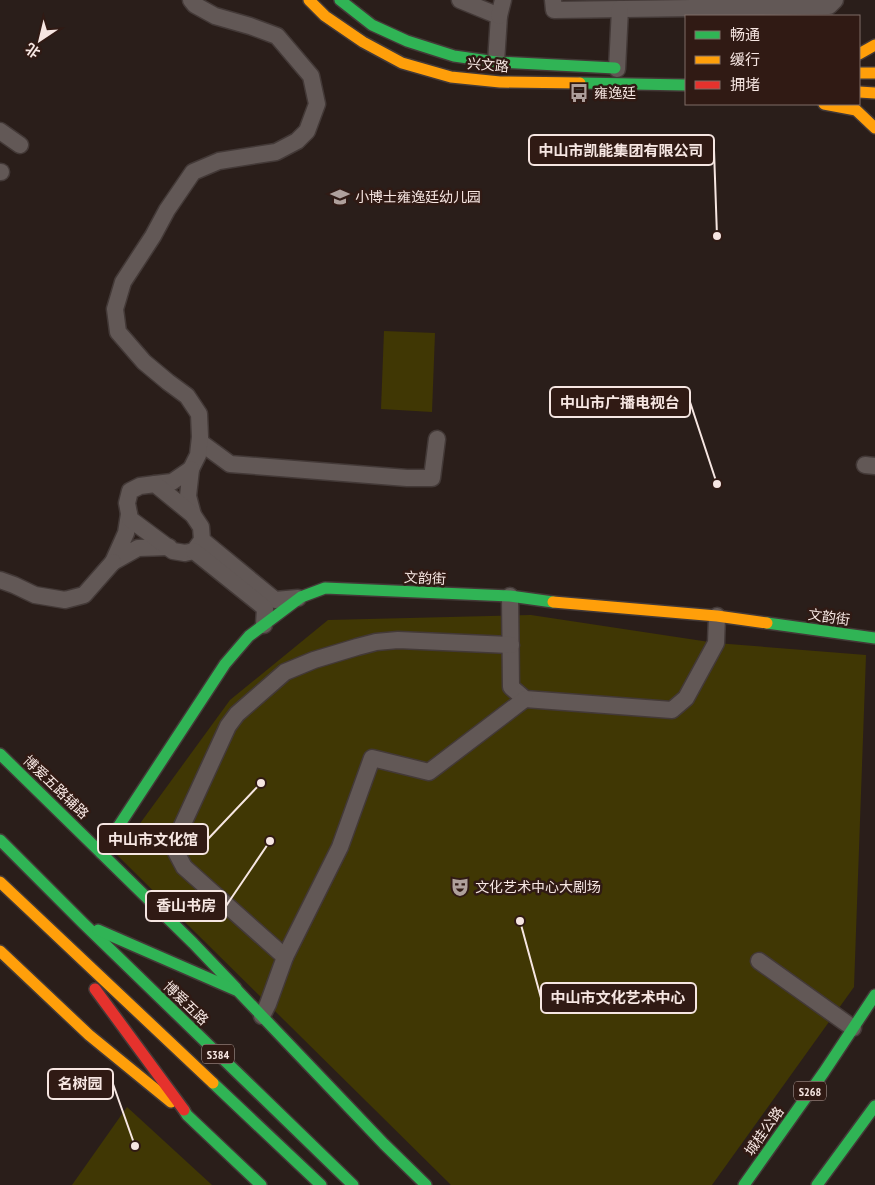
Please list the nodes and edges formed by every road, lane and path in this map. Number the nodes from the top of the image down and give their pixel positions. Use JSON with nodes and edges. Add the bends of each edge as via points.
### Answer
{"nodes":[{"id":1,"x":309,"y":0,"type":"edge"},
{"id":2,"x":340,"y":0,"type":"edge"},
{"id":3,"x":460,"y":0,"type":"edge"},
{"id":4,"x":503,"y":0,"type":"edge"},
{"id":5,"x":553,"y":0,"type":"edge"},
{"id":6,"x":835,"y":0,"type":"edge"},
{"id":7,"x":203,"y":3,"type":"edge"},
{"id":8,"x":620,"y":9,"type":"junction"},
{"id":9,"x":730,"y":12,"type":"edge"},
{"id":10,"x":499,"y":16,"type":"junction"},
{"id":11,"x":875,"y":45,"type":"edge"},
{"id":12,"x":860,"y":53,"type":"edge"},
{"id":13,"x":496,"y":62,"type":"junction"},
{"id":14,"x":622,"y":69,"type":"joint"},
{"id":15,"x":860,"y":73,"type":"edge"},
{"id":16,"x":875,"y":73,"type":"edge"},
{"id":17,"x":685,"y":85,"type":"edge"},
{"id":18,"x":860,"y":92,"type":"edge"},
{"id":19,"x":875,"y":93,"type":"edge"},
{"id":20,"x":829,"y":105,"type":"edge"},
{"id":21,"x":875,"y":128,"type":"edge"},
{"id":22,"x":0,"y":130,"type":"edge"},
{"id":23,"x":20,"y":145,"type":"dead end"},
{"id":24,"x":436,"y":439,"type":"dead end"},
{"id":25,"x":200,"y":442,"type":"junction"},
{"id":26,"x":191,"y":469,"type":"junction"},
{"id":27,"x":155,"y":484,"type":"junction"},
{"id":28,"x":129,"y":514,"type":"junction"},
{"id":29,"x":193,"y":515,"type":"junction"},
{"id":30,"x":198,"y":546,"type":"junction"},
{"id":31,"x":169,"y":547,"type":"junction"},
{"id":32,"x":114,"y":562,"type":"junction"},
{"id":33,"x":0,"y":580,"type":"edge"},
{"id":34,"x":510,"y":596,"type":"junction"},
{"id":35,"x":301,"y":597,"type":"junction"},
{"id":36,"x":717,"y":616,"type":"junction"},
{"id":37,"x":264,"y":625,"type":"junction"},
{"id":38,"x":875,"y":638,"type":"edge"},
{"id":39,"x":510,"y":645,"type":"junction"},
{"id":40,"x":525,"y":699,"type":"junction"},
{"id":41,"x":0,"y":754,"type":"edge"},
{"id":42,"x":0,"y":840,"type":"edge"},
{"id":43,"x":101,"y":853,"type":"junction"},
{"id":44,"x":0,"y":882,"type":"edge"},
{"id":45,"x":83,"y":924,"type":"junction"},
{"id":46,"x":56,"y":935,"type":"junction"},
{"id":47,"x":0,"y":950,"type":"edge"},
{"id":48,"x":285,"y":957,"type":"junction"},
{"id":49,"x":759,"y":961,"type":"dead end"},
{"id":50,"x":238,"y":991,"type":"junction"},
{"id":51,"x":875,"y":995,"type":"edge"},
{"id":52,"x":262,"y":1016,"type":"junction"},
{"id":53,"x":853,"y":1028,"type":"junction"},
{"id":54,"x":875,"y":1106,"type":"edge"},
{"id":55,"x":187,"y":1115,"type":"junction"},
{"id":56,"x":261,"y":1185,"type":"edge"},
{"id":57,"x":320,"y":1185,"type":"edge"},
{"id":58,"x":353,"y":1185,"type":"edge"},
{"id":59,"x":426,"y":1185,"type":"edge"},
{"id":60,"x":744,"y":1185,"type":"edge"},
{"id":61,"x":817,"y":1185,"type":"edge"}],
"edges":[{"from":1,"to":17,"type":"main road","name":"兴文路","via":[[324,16],[362,42],[402,63],[451,76],[500,82]]},
{"from":2,"to":13,"type":"main road","name":"兴文路","via":[[372,25],[407,41],[454,56]]},
{"from":3,"to":10,"type":"street"},
{"from":4,"to":10,"type":"street"},
{"from":5,"to":8,"type":"street","via":[[554,10]]},
{"from":6,"to":9,"type":"street","via":[[829,6]]},
{"from":7,"to":25,"type":"street","via":[[215,16],[277,36],[311,76],[317,104],[307,131],[297,141],[276,152],[219,161],[193,172],[123,282],[115,309],[118,332],[144,362],[187,396],[199,414]]},
{"from":8,"to":9,"type":"street"},
{"from":8,"to":14,"type":"street"},
{"from":10,"to":13,"type":"street"},
{"from":11,"to":12,"type":"main road"},
{"from":13,"to":14,"type":"main road","name":"兴文路"},
{"from":15,"to":16,"type":"main road"},
{"from":18,"to":19,"type":"main road"},
{"from":20,"to":21,"type":"main road","via":[[856,110]]},
{"from":22,"to":23,"type":"street"},
{"from":24,"to":25,"type":"street","via":[[432,478],[230,464]]},
{"from":25,"to":26,"type":"street"},
{"from":26,"to":27,"type":"street","via":[[172,482]]},
{"from":26,"to":29,"type":"street","via":[[188,496]]},
{"from":27,"to":28,"type":"street","via":[[130,491]]},
{"from":27,"to":29,"type":"street"},
{"from":28,"to":31,"type":"street","via":[[130,519]]},
{"from":28,"to":32,"type":"street","via":[[126,533]]},
{"from":29,"to":30,"type":"street","via":[[201,527]]},
{"from":30,"to":31,"type":"street","via":[[185,553]]},
{"from":30,"to":35,"type":"street","via":[[275,600]]},
{"from":30,"to":37,"type":"street","via":[[265,608]]},
{"from":31,"to":32,"type":"street","via":[[138,548]]},
{"from":32,"to":33,"type":"street","via":[[84,595],[65,600],[35,594]]},
{"from":34,"to":35,"type":"main road","name":"文韵街","via":[[325,588]]},
{"from":34,"to":36,"type":"main road","name":"文韵街"},
{"from":34,"to":39,"type":"street"},
{"from":35,"to":37,"type":"main road","name":"文韵街"},
{"from":36,"to":38,"type":"main road","name":"文韵街"},
{"from":36,"to":40,"type":"street","via":[[716,643],[686,698],[672,710]]},
{"from":37,"to":43,"type":"main road","name":"文韵街","via":[[249,636],[225,664]]},
{"from":39,"to":40,"type":"street","via":[[511,687]]},
{"from":39,"to":48,"type":"street","via":[[376,642],[285,672],[237,714],[228,726],[176,838],[176,852],[184,867]]},
{"from":40,"to":48,"type":"street","via":[[429,772],[372,758],[340,847]]},
{"from":41,"to":43,"type":"main road","name":"博爱五路辅路"},
{"from":42,"to":45,"type":"main road","name":"博爱五路","number":"S384"},
{"from":43,"to":50,"type":"main road","name":"博爱五路辅路"},
{"from":44,"to":46,"type":"main road","number":"S384"},
{"from":45,"to":50,"type":"main road"},
{"from":45,"to":58,"type":"main road","name":"博爱五路","number":"S384"},
{"from":46,"to":55,"type":"main road"},
{"from":46,"to":57,"type":"main road","number":"S384"},
{"from":47,"to":55,"type":"main road","via":[[89,1035]]},
{"from":48,"to":52,"type":"street"},
{"from":49,"to":53,"type":"street"},
{"from":50,"to":52,"type":"main road","name":"博爱五路辅路"},
{"from":51,"to":53,"type":"main road","name":"城桂公路","number":"S268"},
{"from":52,"to":59,"type":"main road","name":"博爱五路辅路"},
{"from":53,"to":60,"type":"main road","name":"城桂公路","number":"S268"},
{"from":54,"to":61,"type":"main road"},
{"from":55,"to":56,"type":"main road"}]}
